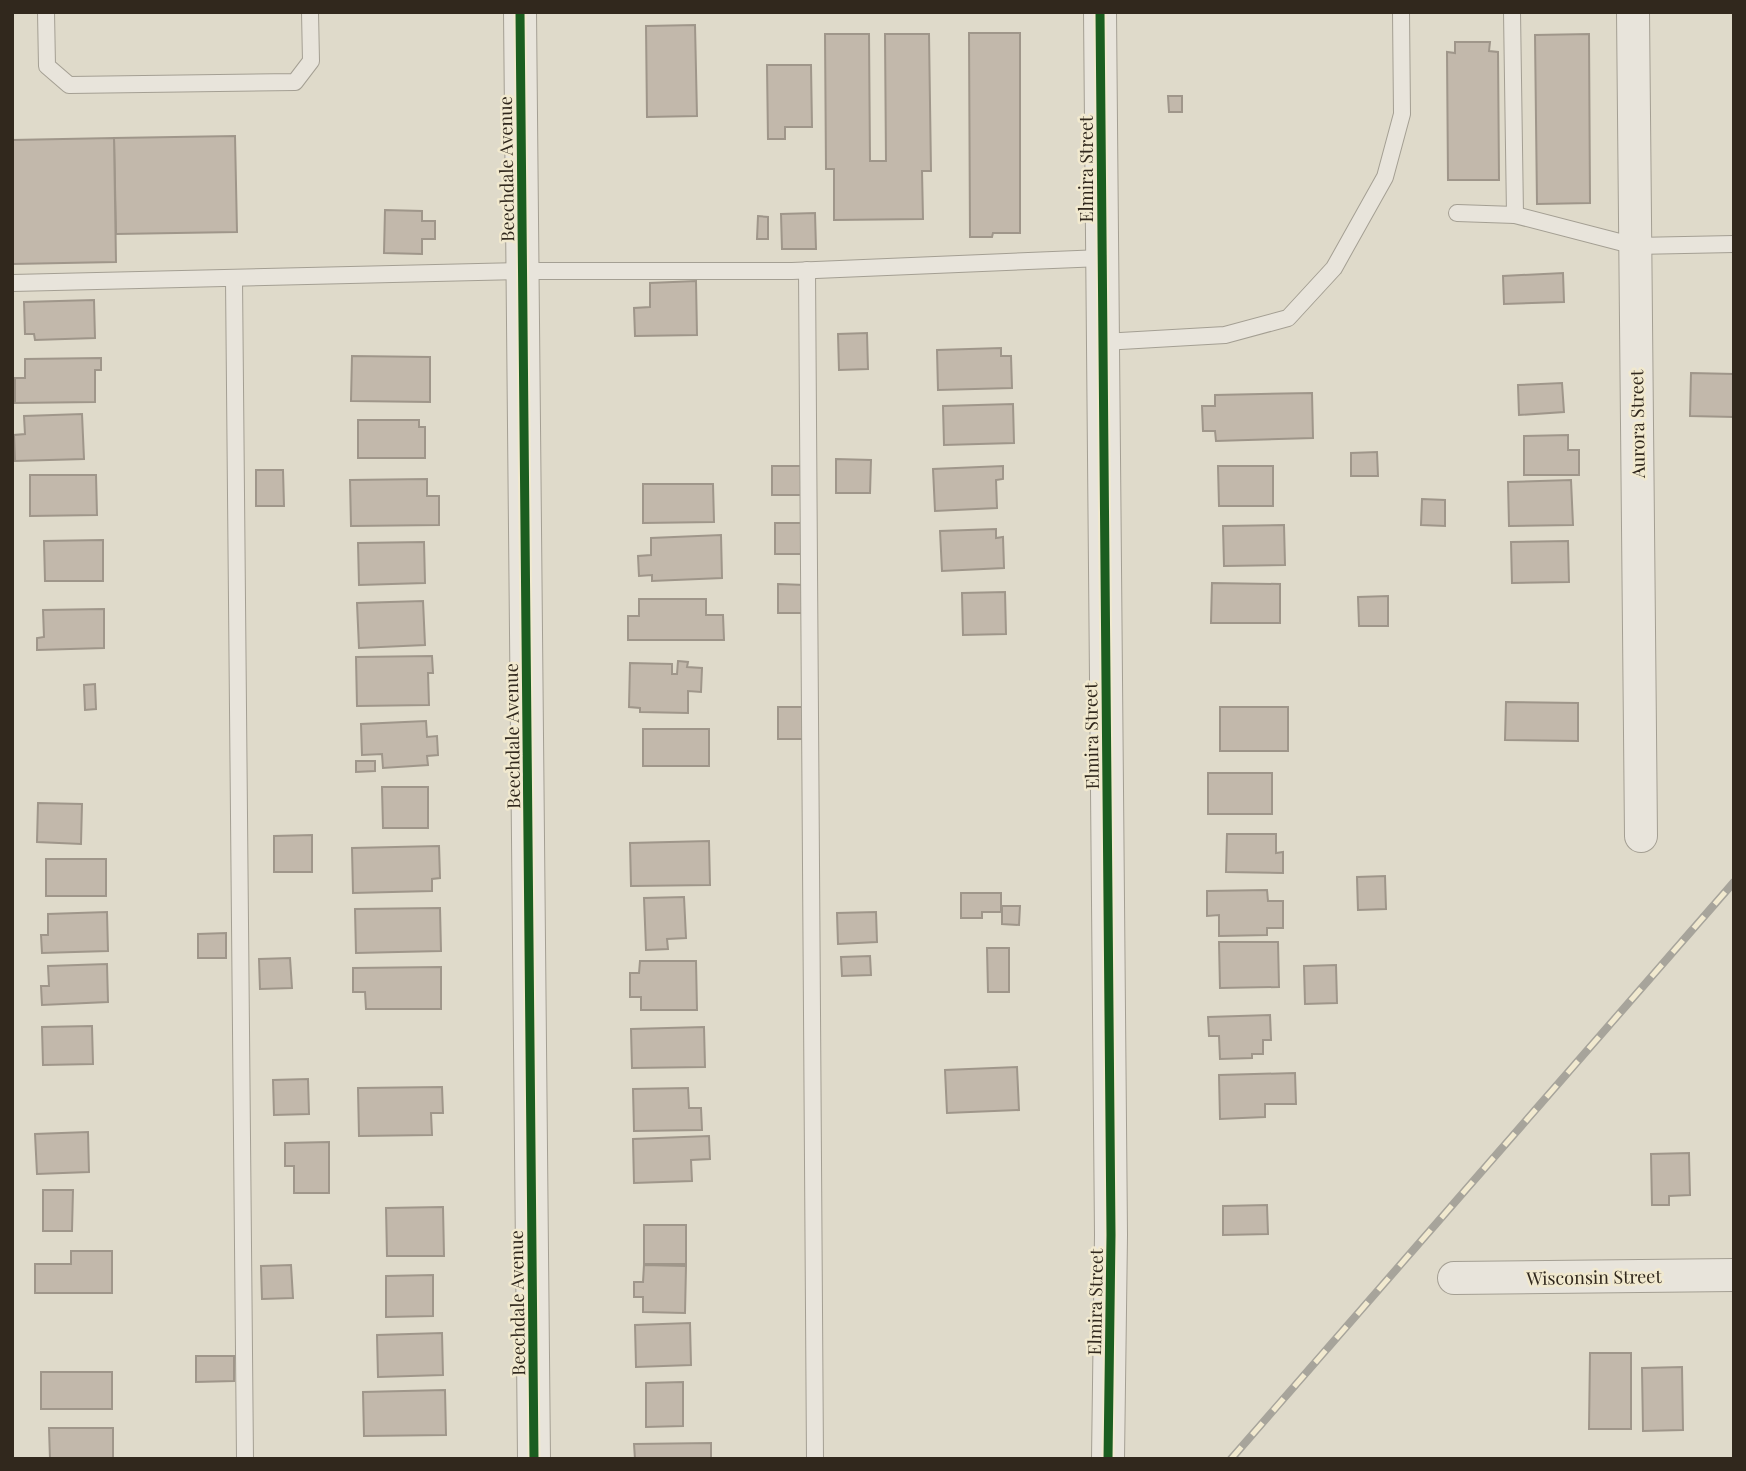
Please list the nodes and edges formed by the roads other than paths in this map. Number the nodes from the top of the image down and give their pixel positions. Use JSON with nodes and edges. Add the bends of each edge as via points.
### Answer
{"nodes":[{"id":1,"x":46,"y":12,"type":"edge"},
{"id":2,"x":310,"y":12,"type":"edge"},
{"id":3,"x":520,"y":12,"type":"edge"},
{"id":4,"x":1100,"y":12,"type":"edge"},
{"id":5,"x":1401,"y":12,"type":"edge"},
{"id":6,"x":1512,"y":12,"type":"edge"},
{"id":7,"x":1633,"y":12,"type":"edge"},
{"id":8,"x":1457,"y":213,"type":"dead end"},
{"id":9,"x":1515,"y":215,"type":"junction"},
{"id":10,"x":1734,"y":243,"type":"edge"},
{"id":11,"x":1635,"y":246,"type":"junction"},
{"id":12,"x":1102,"y":258,"type":"junction"},
{"id":13,"x":807,"y":270,"type":"junction"},
{"id":14,"x":523,"y":271,"type":"junction"},
{"id":15,"x":234,"y":279,"type":"junction"},
{"id":16,"x":12,"y":283,"type":"edge"},
{"id":17,"x":1103,"y":342,"type":"junction"},
{"id":18,"x":1641,"y":836,"type":"dead end"},
{"id":19,"x":1734,"y":1275,"type":"edge"},
{"id":20,"x":1454,"y":1278,"type":"dead end"},
{"id":21,"x":245,"y":1459,"type":"edge"},
{"id":22,"x":534,"y":1459,"type":"edge"},
{"id":23,"x":816,"y":1459,"type":"edge"},
{"id":24,"x":1108,"y":1459,"type":"edge"}],
"edges":[{"from":1,"to":2,"type":"lane","via":[[47,66],[69,85],[295,82],[311,61]]},
{"from":3,"to":14,"type":"street","name":"Beechdale Avenue"},
{"from":4,"to":12,"type":"street","name":"Elmira Street"},
{"from":5,"to":17,"type":"lane","via":[[1402,114],[1385,177],[1325,278],[1288,318],[1225,335]]},
{"from":6,"to":9,"type":"lane"},
{"from":7,"to":11,"type":"street","name":"Aurora Street"},
{"from":8,"to":9,"type":"lane"},
{"from":9,"to":11,"type":"lane"},
{"from":10,"to":11,"type":"lane"},
{"from":11,"to":18,"type":"street","name":"Aurora Street"},
{"from":12,"to":13,"type":"lane"},
{"from":12,"to":17,"type":"street","name":"Elmira Street"},
{"from":13,"to":14,"type":"lane"},
{"from":13,"to":23,"type":"lane"},
{"from":14,"to":15,"type":"lane"},
{"from":14,"to":22,"type":"street","name":"Beechdale Avenue"},
{"from":15,"to":16,"type":"lane"},
{"from":15,"to":21,"type":"lane"},
{"from":17,"to":24,"type":"street","name":"Elmira Street","via":[[1111,1235]]},
{"from":19,"to":20,"type":"street","name":"Wisconsin Street"}]}
